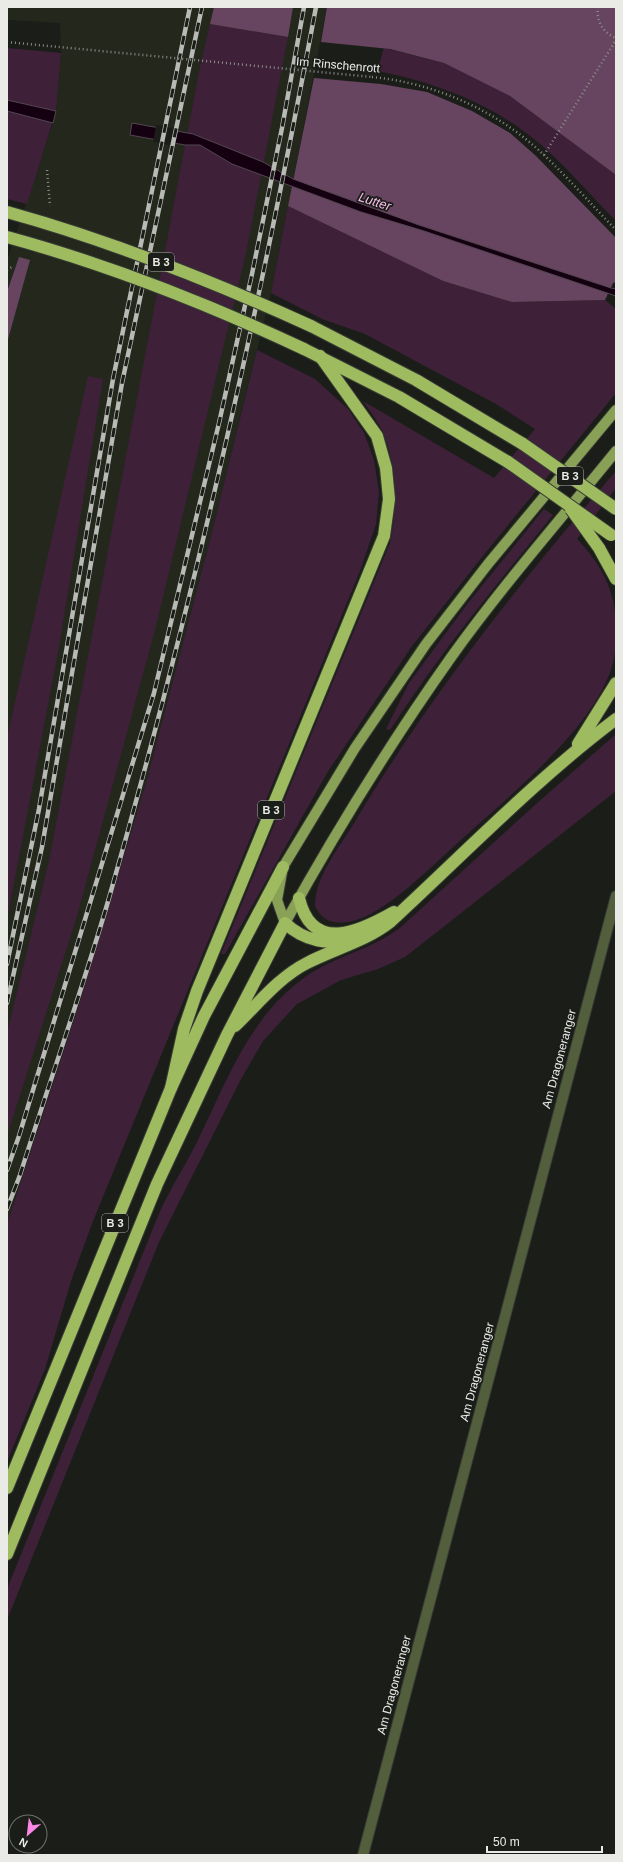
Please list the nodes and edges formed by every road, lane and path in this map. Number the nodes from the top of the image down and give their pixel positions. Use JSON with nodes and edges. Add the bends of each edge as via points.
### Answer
{"nodes":[{"id":1,"x":598,"y":7,"type":"edge"},
{"id":2,"x":616,"y":39,"type":"edge"},
{"id":3,"x":7,"y":42,"type":"edge"},
{"id":4,"x":544,"y":154,"type":"junction"},
{"id":5,"x":47,"y":170,"type":"dead end"},
{"id":6,"x":50,"y":206,"type":"dead end"},
{"id":7,"x":7,"y":212,"type":"edge"},
{"id":8,"x":616,"y":230,"type":"edge"},
{"id":9,"x":7,"y":237,"type":"edge"},
{"id":10,"x":12,"y":267,"type":"dead end"},
{"id":11,"x":7,"y":270,"type":"edge"},
{"id":12,"x":320,"y":356,"type":"junction"},
{"id":13,"x":616,"y":410,"type":"edge"},
{"id":14,"x":616,"y":451,"type":"edge"},
{"id":15,"x":564,"y":500,"type":"junction"},
{"id":16,"x":616,"y":509,"type":"edge"},
{"id":17,"x":614,"y":536,"type":"edge"},
{"id":18,"x":616,"y":579,"type":"edge"},
{"id":19,"x":616,"y":683,"type":"edge"},
{"id":20,"x":616,"y":719,"type":"edge"},
{"id":21,"x":573,"y":751,"type":"junction"},
{"id":22,"x":283,"y":867,"type":"junction"},
{"id":23,"x":616,"y":896,"type":"edge"},
{"id":24,"x":299,"y":898,"type":"junction"},
{"id":25,"x":409,"y":904,"type":"junction"},
{"id":26,"x":285,"y":923,"type":"junction"},
{"id":27,"x":354,"y":942,"type":"junction"},
{"id":28,"x":227,"y":1035,"type":"junction"},
{"id":29,"x":171,"y":1088,"type":"junction"},
{"id":30,"x":7,"y":1488,"type":"edge"},
{"id":31,"x":7,"y":1554,"type":"edge"},
{"id":32,"x":363,"y":1855,"type":"edge"}],
"edges":[{"from":1,"to":2,"type":"path","via":[[600,24]]},
{"from":2,"to":4,"type":"path"},
{"from":3,"to":4,"type":"path","name":"Im Rinschenrott","bridge":true,"via":[[372,77],[430,87],[474,106],[511,128]]},
{"from":4,"to":8,"type":"path","name":"Im Rinschenrott"},
{"from":5,"to":6,"type":"path"},
{"from":7,"to":16,"type":"highway","number":"B 3","bridge":true,"via":[[104,242],[181,270],[311,326],[416,380],[523,444]]},
{"from":9,"to":12,"type":"highway","number":"B 3","bridge":true,"via":[[68,254],[146,281],[256,326]]},
{"from":10,"to":11,"type":"path"},
{"from":12,"to":15,"type":"highway","number":"B 3","bridge":true,"via":[[399,397],[508,462]]},
{"from":12,"to":29,"type":"highway","number":"B 3","via":[[377,436],[386,468],[389,499],[384,536],[197,991],[184,1029]]},
{"from":13,"to":22,"type":"main road","number":"B 3","via":[[488,564],[426,644],[355,748]]},
{"from":14,"to":24,"type":"main road","number":"B 3","via":[[506,586],[453,656],[394,741]]},
{"from":15,"to":17,"type":"highway","bridge":true},
{"from":15,"to":18,"type":"highway","bridge":true,"via":[[599,548]]},
{"from":19,"to":21,"type":"highway"},
{"from":20,"to":21,"type":"highway"},
{"from":21,"to":25,"type":"highway"},
{"from":22,"to":26,"type":"main road","via":[[277,900]]},
{"from":22,"to":29,"type":"highway","number":"B 3","via":[[204,1016]]},
{"from":23,"to":32,"type":"street","name":"Am Dragoneranger"},
{"from":24,"to":25,"type":"highway","via":[[302,912],[311,925],[318,931],[329,933],[364,927]]},
{"from":24,"to":26,"type":"main road","number":"B 3"},
{"from":25,"to":27,"type":"highway","via":[[385,927]]},
{"from":26,"to":27,"type":"highway","via":[[311,940],[328,943]]},
{"from":26,"to":28,"type":"highway","number":"B 3"},
{"from":27,"to":28,"type":"highway","via":[[297,968]]},
{"from":28,"to":31,"type":"highway","number":"B 3","via":[[157,1184]]},
{"from":29,"to":30,"type":"highway","number":"B 3"}]}
